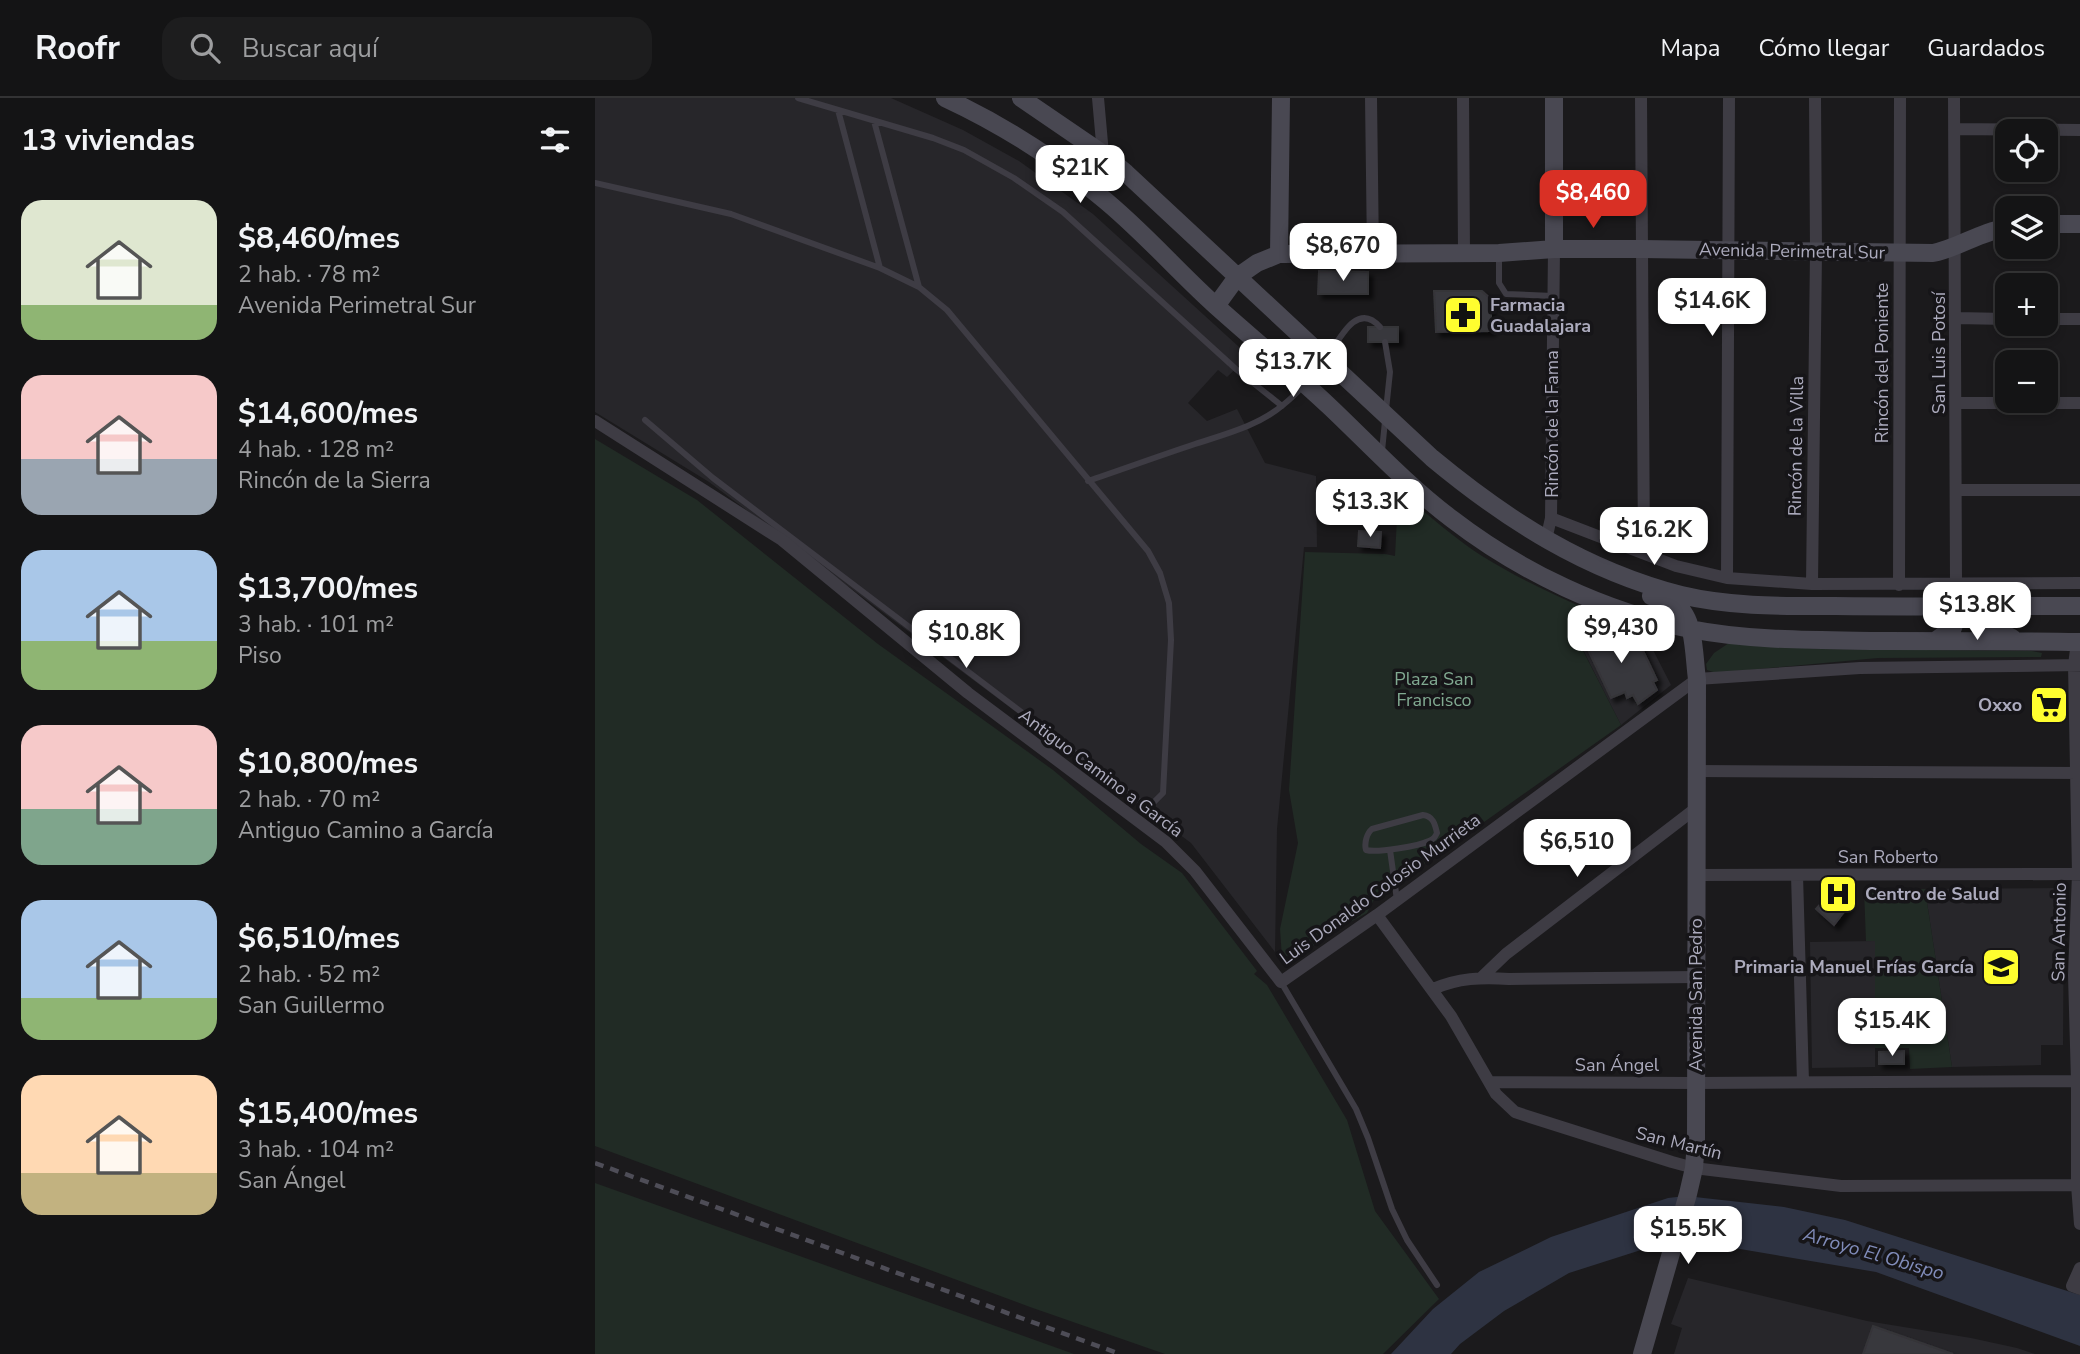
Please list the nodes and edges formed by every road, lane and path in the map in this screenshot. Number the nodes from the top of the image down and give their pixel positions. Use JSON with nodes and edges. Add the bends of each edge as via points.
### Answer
{"nodes":[{"id":1,"x":798,"y":98,"type":"edge"},
{"id":2,"x":945,"y":98,"type":"edge"},
{"id":3,"x":1021,"y":98,"type":"edge"},
{"id":4,"x":1098,"y":98,"type":"edge"},
{"id":5,"x":1281,"y":98,"type":"edge"},
{"id":6,"x":1371,"y":98,"type":"edge"},
{"id":7,"x":1463,"y":98,"type":"edge"},
{"id":8,"x":1554,"y":98,"type":"edge"},
{"id":9,"x":1641,"y":98,"type":"edge"},
{"id":10,"x":1729,"y":98,"type":"edge"},
{"id":11,"x":1815,"y":98,"type":"edge"},
{"id":12,"x":1901,"y":98,"type":"edge"},
{"id":13,"x":1954,"y":98,"type":"edge"},
{"id":14,"x":838,"y":110,"type":"junction"},
{"id":15,"x":874,"y":121,"type":"junction"},
{"id":16,"x":1954,"y":129,"type":"junction"},
{"id":17,"x":2080,"y":130,"type":"edge"},
{"id":18,"x":1103,"y":154,"type":"junction"},
{"id":19,"x":595,"y":183,"type":"edge"},
{"id":20,"x":2058,"y":224,"type":"edge"},
{"id":21,"x":2080,"y":224,"type":"edge"},
{"id":22,"x":1995,"y":230,"type":"edge"},
{"id":23,"x":1956,"y":247,"type":"junction"},
{"id":24,"x":1554,"y":249,"type":"junction"},
{"id":25,"x":1641,"y":249,"type":"junction"},
{"id":26,"x":1730,"y":250,"type":"junction"},
{"id":27,"x":1816,"y":252,"type":"junction"},
{"id":28,"x":1373,"y":253,"type":"junction"},
{"id":29,"x":1464,"y":253,"type":"junction"},
{"id":30,"x":1499,"y":253,"type":"junction"},
{"id":31,"x":1900,"y":253,"type":"junction"},
{"id":32,"x":1279,"y":254,"type":"junction"},
{"id":33,"x":880,"y":268,"type":"junction"},
{"id":34,"x":1237,"y":277,"type":"junction"},
{"id":35,"x":919,"y":287,"type":"junction"},
{"id":36,"x":1553,"y":296,"type":"junction"},
{"id":37,"x":1216,"y":306,"type":"junction"},
{"id":38,"x":1956,"y":318,"type":"junction"},
{"id":39,"x":1995,"y":318,"type":"edge"},
{"id":40,"x":2058,"y":319,"type":"edge"},
{"id":41,"x":2080,"y":319,"type":"edge"},
{"id":42,"x":1380,"y":327,"type":"dead end"},
{"id":43,"x":1385,"y":342,"type":"dead end"},
{"id":44,"x":1327,"y":359,"type":"junction"},
{"id":45,"x":1305,"y":384,"type":"junction"},
{"id":46,"x":1956,"y":403,"type":"junction"},
{"id":47,"x":2080,"y":403,"type":"edge"},
{"id":48,"x":1282,"y":406,"type":"junction"},
{"id":49,"x":1386,"y":415,"type":"junction"},
{"id":50,"x":645,"y":419,"type":"dead end"},
{"id":51,"x":595,"y":421,"type":"edge"},
{"id":52,"x":1381,"y":456,"type":"junction"},
{"id":53,"x":1087,"y":481,"type":"junction"},
{"id":54,"x":2080,"y":490,"type":"edge"},
{"id":55,"x":1957,"y":491,"type":"junction"},
{"id":56,"x":1551,"y":518,"type":"junction"},
{"id":57,"x":1546,"y":540,"type":"junction"},
{"id":58,"x":1644,"y":552,"type":"junction"},
{"id":59,"x":1727,"y":578,"type":"junction"},
{"id":60,"x":1632,"y":580,"type":"junction"},
{"id":61,"x":2080,"y":583,"type":"edge"},
{"id":62,"x":1812,"y":584,"type":"junction"},
{"id":63,"x":1956,"y":584,"type":"junction"},
{"id":64,"x":1899,"y":585,"type":"junction"},
{"id":65,"x":2080,"y":606,"type":"edge"},
{"id":66,"x":1960,"y":607,"type":"junction"},
{"id":67,"x":1691,"y":629,"type":"junction"},
{"id":68,"x":2079,"y":639,"type":"edge"},
{"id":69,"x":2016,"y":640,"type":"junction"},
{"id":70,"x":1935,"y":641,"type":"junction"},
{"id":71,"x":2077,"y":665,"type":"edge"},
{"id":72,"x":1697,"y":679,"type":"junction"},
{"id":73,"x":1696,"y":771,"type":"junction"},
{"id":74,"x":2078,"y":773,"type":"edge"},
{"id":75,"x":1695,"y":809,"type":"junction"},
{"id":76,"x":1390,"y":850,"type":"junction"},
{"id":77,"x":2079,"y":874,"type":"edge"},
{"id":78,"x":1696,"y":875,"type":"junction"},
{"id":79,"x":1797,"y":875,"type":"junction"},
{"id":80,"x":1397,"y":901,"type":"junction"},
{"id":81,"x":1377,"y":915,"type":"junction"},
{"id":82,"x":2077,"y":975,"type":"edge"},
{"id":83,"x":1482,"y":977,"type":"junction"},
{"id":84,"x":1696,"y":977,"type":"junction"},
{"id":85,"x":1281,"y":982,"type":"junction"},
{"id":86,"x":1433,"y":989,"type":"junction"},
{"id":87,"x":2079,"y":1081,"type":"edge"},
{"id":88,"x":1489,"y":1082,"type":"junction"},
{"id":89,"x":1803,"y":1082,"type":"junction"},
{"id":90,"x":1696,"y":1083,"type":"junction"},
{"id":91,"x":1694,"y":1168,"type":"junction"},
{"id":92,"x":2079,"y":1185,"type":"edge"},
{"id":93,"x":2080,"y":1224,"type":"edge"},
{"id":94,"x":2080,"y":1268,"type":"edge"},
{"id":95,"x":1437,"y":1285,"type":"dead end"},
{"id":96,"x":2076,"y":1288,"type":"edge"},
{"id":97,"x":1642,"y":1354,"type":"edge"}],
"edges":[{"from":1,"to":14,"type":"lane"},
{"from":2,"to":37,"type":"main road","via":[[1046,153],[1103,198]]},
{"from":3,"to":18,"type":"main road"},
{"from":4,"to":18,"type":"street"},
{"from":5,"to":32,"type":"main road"},
{"from":6,"to":28,"type":"street"},
{"from":7,"to":29,"type":"street"},
{"from":8,"to":24,"type":"main road","name":"Rincón de la Fama"},
{"from":9,"to":25,"type":"street"},
{"from":10,"to":26,"type":"street"},
{"from":11,"to":27,"type":"street","name":"Rincón de la Villa"},
{"from":12,"to":31,"type":"street","name":"Rincón del Poniente"},
{"from":13,"to":16,"type":"street","name":"San Luis Potosí"},
{"from":14,"to":15,"type":"lane"},
{"from":14,"to":33,"type":"lane"},
{"from":15,"to":35,"type":"lane"},
{"from":15,"to":48,"type":"lane","via":[[964,150],[1063,212]]},
{"from":16,"to":17,"type":"street"},
{"from":16,"to":23,"type":"street","name":"San Luis Potosí"},
{"from":18,"to":34,"type":"main road"},
{"from":19,"to":33,"type":"lane","via":[[731,215]]},
{"from":20,"to":21,"type":"main road"},
{"from":22,"to":23,"type":"main road","name":"Avenida Perimetral Sur"},
{"from":23,"to":31,"type":"main road","name":"Avenida Perimetral Sur","via":[[1933,253]]},
{"from":23,"to":38,"type":"street","name":"San Luis Potosí"},
{"from":24,"to":25,"type":"main road","name":"Avenida Perimetral Sur"},
{"from":24,"to":30,"type":"main road","name":"Avenida Perimetral Sur"},
{"from":24,"to":36,"type":"street","name":"Rincón de la Fama"},
{"from":25,"to":26,"type":"main road","name":"Avenida Perimetral Sur"},
{"from":25,"to":58,"type":"street"},
{"from":26,"to":27,"type":"main road","name":"Avenida Perimetral Sur"},
{"from":26,"to":59,"type":"street"},
{"from":27,"to":31,"type":"main road","name":"Avenida Perimetral Sur"},
{"from":27,"to":62,"type":"street","name":"Rincón de la Villa"},
{"from":28,"to":29,"type":"main road","name":"Avenida Perimetral Sur"},
{"from":28,"to":32,"type":"main road","name":"Avenida Perimetral Sur"},
{"from":29,"to":30,"type":"main road","name":"Avenida Perimetral Sur"},
{"from":30,"to":36,"type":"lane","via":[[1499,283],[1506,295]]},
{"from":31,"to":64,"type":"street","name":"Rincón del Poniente"},
{"from":32,"to":34,"type":"main road","name":"Avenida Perimetral Sur"},
{"from":33,"to":35,"type":"lane"},
{"from":34,"to":37,"type":"main road","name":"Avenida Perimetral Sur"},
{"from":34,"to":44,"type":"main road"},
{"from":35,"to":53,"type":"lane","via":[[947,310]]},
{"from":36,"to":56,"type":"street","name":"Rincón de la Fama"},
{"from":37,"to":45,"type":"main road"},
{"from":38,"to":39,"type":"street"},
{"from":38,"to":46,"type":"street","name":"San Luis Potosí"},
{"from":40,"to":41,"type":"street"},
{"from":42,"to":44,"type":"lane","via":[[1372,319],[1358,320],[1335,341]]},
{"from":43,"to":49,"type":"lane","via":[[1390,372]]},
{"from":44,"to":45,"type":"lane"},
{"from":44,"to":49,"type":"main road"},
{"from":45,"to":48,"type":"lane"},
{"from":45,"to":52,"type":"main road"},
{"from":46,"to":47,"type":"street"},
{"from":46,"to":55,"type":"street","name":"San Luis Potosí"},
{"from":48,"to":53,"type":"lane","via":[[1251,425]]},
{"from":49,"to":52,"type":"lane"},
{"from":49,"to":57,"type":"main road","via":[[1460,481]]},
{"from":50,"to":53,"type":"lane","via":[[713,478],[1128,793],[1140,802],[1154,802],[1163,793],[1169,603],[1147,551]]},
{"from":51,"to":85,"type":"street","name":"Antiguo Camino a García","via":[[782,540],[968,693],[1166,842],[1195,871]]},
{"from":52,"to":67,"type":"main road","via":[[1451,519],[1507,556],[1604,605]]},
{"from":54,"to":55,"type":"street"},
{"from":55,"to":63,"type":"street","name":"San Luis Potosí"},
{"from":56,"to":57,"type":"street","name":"Rincón de la Fama"},
{"from":56,"to":58,"type":"street"},
{"from":57,"to":60,"type":"main road"},
{"from":58,"to":59,"type":"street","via":[[1676,566]]},
{"from":59,"to":62,"type":"street"},
{"from":60,"to":66,"type":"main road","via":[[1731,603]]},
{"from":60,"to":67,"type":"main road","via":[[1649,595],[1681,610]]},
{"from":61,"to":63,"type":"street"},
{"from":62,"to":64,"type":"street"},
{"from":63,"to":64,"type":"street"},
{"from":63,"to":66,"type":"street","name":"San Luis Potosí"},
{"from":65,"to":66,"type":"main road"},
{"from":66,"to":69,"type":"main road"},
{"from":66,"to":70,"type":"main road","via":[[1953,628]]},
{"from":67,"to":70,"type":"main road","via":[[1812,640]]},
{"from":67,"to":72,"type":"main road","name":"Avenida San Pedro"},
{"from":68,"to":69,"type":"main road"},
{"from":68,"to":71,"type":"street","name":"San Antonio"},
{"from":69,"to":70,"type":"main road"},
{"from":71,"to":72,"type":"street","via":[[1860,668]]},
{"from":71,"to":74,"type":"street","name":"San Antonio"},
{"from":72,"to":73,"type":"main road","name":"Avenida San Pedro"},
{"from":72,"to":80,"type":"street","name":"Luis Donaldo Colosio Murrieta"},
{"from":73,"to":74,"type":"street"},
{"from":73,"to":75,"type":"main road","name":"Avenida San Pedro"},
{"from":74,"to":77,"type":"street","name":"San Antonio"},
{"from":75,"to":78,"type":"main road","name":"Avenida San Pedro"},
{"from":75,"to":83,"type":"street"},
{"from":76,"to":76,"type":"lane","via":[[1428,842],[1437,833],[1433,821],[1423,816],[1369,831],[1366,849]]},
{"from":76,"to":80,"type":"lane"},
{"from":77,"to":79,"type":"street","name":"San Roberto"},
{"from":77,"to":82,"type":"street","name":"San Antonio"},
{"from":78,"to":79,"type":"street","name":"San Roberto"},
{"from":78,"to":84,"type":"main road","name":"Avenida San Pedro"},
{"from":79,"to":89,"type":"street"},
{"from":80,"to":81,"type":"street","name":"Luis Donaldo Colosio Murrieta"},
{"from":81,"to":85,"type":"street","name":"Luis Donaldo Colosio Murrieta"},
{"from":81,"to":86,"type":"street","name":"San Martín"},
{"from":82,"to":87,"type":"street","name":"San Antonio"},
{"from":83,"to":84,"type":"street"},
{"from":83,"to":86,"type":"street"},
{"from":84,"to":90,"type":"main road","name":"Avenida San Pedro"},
{"from":85,"to":95,"type":"lane","name":"Antiguo Camino a García","via":[[1356,1109],[1392,1209]]},
{"from":86,"to":88,"type":"street","name":"San Martín"},
{"from":87,"to":89,"type":"street","name":"San Ángel"},
{"from":87,"to":92,"type":"street","name":"San Antonio"},
{"from":88,"to":90,"type":"street","name":"San Ángel"},
{"from":88,"to":91,"type":"street","name":"San Martín","via":[[1515,1112]]},
{"from":89,"to":90,"type":"street","name":"San Ángel"},
{"from":90,"to":91,"type":"main road","name":"Avenida San Pedro"},
{"from":91,"to":92,"type":"street","name":"San Martín","via":[[1841,1186]]},
{"from":91,"to":97,"type":"main road","name":"Avenida San Pedro"},
{"from":92,"to":93,"type":"street","name":"San Antonio"},
{"from":94,"to":96,"type":"street"}]}
